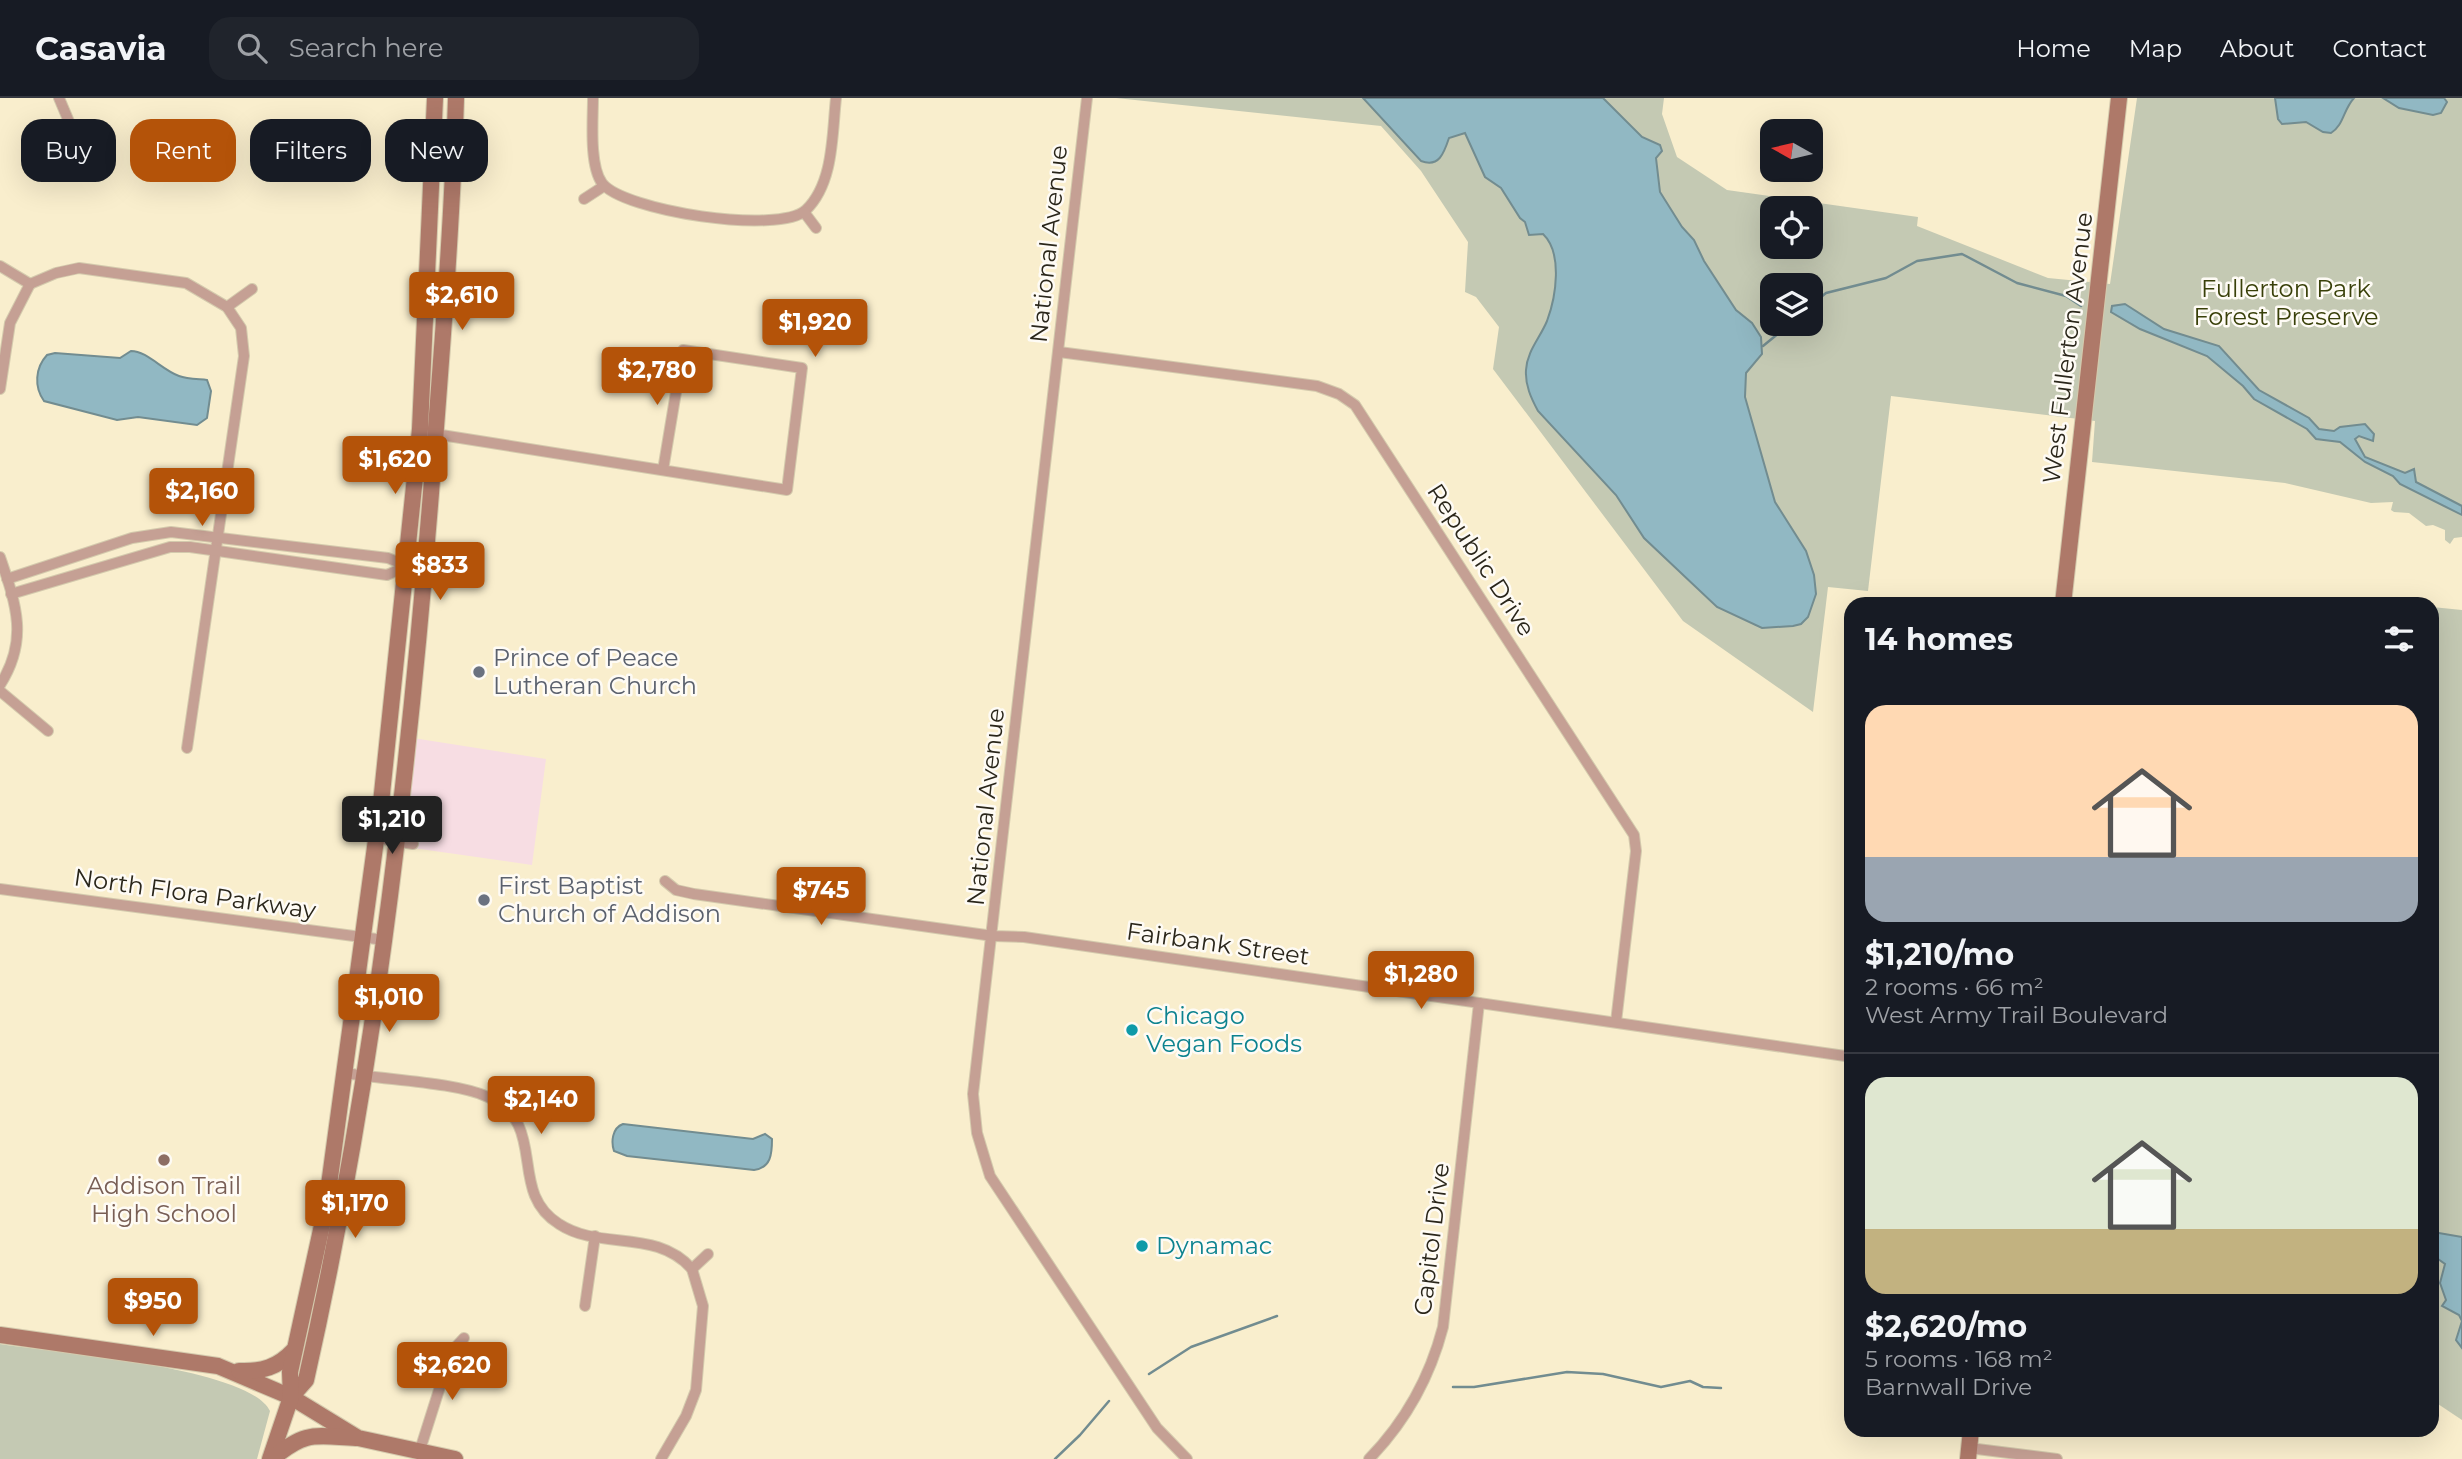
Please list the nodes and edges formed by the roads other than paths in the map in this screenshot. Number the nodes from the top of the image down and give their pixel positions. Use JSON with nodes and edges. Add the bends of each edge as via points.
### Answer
{"nodes":[{"id":1,"x":59,"y":98,"type":"edge"},
{"id":2,"x":435,"y":98,"type":"edge"},
{"id":3,"x":456,"y":98,"type":"edge"},
{"id":4,"x":593,"y":98,"type":"edge"},
{"id":5,"x":836,"y":98,"type":"edge"},
{"id":6,"x":1087,"y":98,"type":"edge"},
{"id":7,"x":2119,"y":98,"type":"edge"},
{"id":8,"x":68,"y":119,"type":"edge"},
{"id":9,"x":604,"y":186,"type":"junction"},
{"id":10,"x":584,"y":199,"type":"dead end"},
{"id":11,"x":804,"y":212,"type":"junction"},
{"id":12,"x":430,"y":225,"type":"junction"},
{"id":13,"x":452,"y":227,"type":"junction"},
{"id":14,"x":816,"y":228,"type":"dead end"},
{"id":15,"x":0,"y":266,"type":"edge"},
{"id":16,"x":30,"y":284,"type":"junction"},
{"id":17,"x":252,"y":289,"type":"dead end"},
{"id":18,"x":228,"y":307,"type":"junction"},
{"id":19,"x":1059,"y":352,"type":"junction"},
{"id":20,"x":0,"y":390,"type":"edge"},
{"id":21,"x":427,"y":431,"type":"junction"},
{"id":22,"x":663,"y":470,"type":"junction"},
{"id":23,"x":216,"y":537,"type":"junction"},
{"id":24,"x":118,"y":542,"type":"junction"},
{"id":25,"x":215,"y":551,"type":"junction"},
{"id":26,"x":0,"y":557,"type":"edge"},
{"id":27,"x":124,"y":558,"type":"junction"},
{"id":28,"x":407,"y":566,"type":"junction"},
{"id":29,"x":425,"y":568,"type":"junction"},
{"id":30,"x":7,"y":579,"type":"junction"},
{"id":31,"x":11,"y":594,"type":"junction"},
{"id":32,"x":2064,"y":597,"type":"edge"},
{"id":33,"x":0,"y":685,"type":"edge"},
{"id":34,"x":0,"y":691,"type":"edge"},
{"id":35,"x":391,"y":711,"type":"junction"},
{"id":36,"x":412,"y":713,"type":"junction"},
{"id":37,"x":48,"y":731,"type":"dead end"},
{"id":38,"x":187,"y":748,"type":"dead end"},
{"id":39,"x":386,"y":754,"type":"junction"},
{"id":40,"x":408,"y":756,"type":"junction"},
{"id":41,"x":377,"y":838,"type":"junction"},
{"id":42,"x":405,"y":842,"type":"junction"},
{"id":43,"x":664,"y":881,"type":"dead end"},
{"id":44,"x":0,"y":889,"type":"edge"},
{"id":45,"x":993,"y":936,"type":"junction"},
{"id":46,"x":365,"y":938,"type":"junction"},
{"id":47,"x":384,"y":940,"type":"junction"},
{"id":48,"x":1479,"y":1003,"type":"junction"},
{"id":49,"x":1616,"y":1022,"type":"junction"},
{"id":50,"x":1844,"y":1057,"type":"edge"},
{"id":51,"x":346,"y":1073,"type":"junction"},
{"id":52,"x":365,"y":1077,"type":"junction"},
{"id":53,"x":334,"y":1209,"type":"junction"},
{"id":54,"x":595,"y":1236,"type":"junction"},
{"id":55,"x":708,"y":1254,"type":"dead end"},
{"id":56,"x":692,"y":1269,"type":"junction"},
{"id":57,"x":585,"y":1307,"type":"dead end"},
{"id":58,"x":0,"y":1335,"type":"edge"},
{"id":59,"x":464,"y":1338,"type":"dead end"},
{"id":60,"x":295,"y":1349,"type":"junction"},
{"id":61,"x":230,"y":1370,"type":"junction"},
{"id":62,"x":291,"y":1397,"type":"junction"},
{"id":63,"x":358,"y":1438,"type":"junction"},
{"id":64,"x":419,"y":1453,"type":"junction"},
{"id":65,"x":1969,"y":1453,"type":"edge"},
{"id":66,"x":271,"y":1459,"type":"edge"},
{"id":67,"x":455,"y":1459,"type":"edge"},
{"id":68,"x":661,"y":1459,"type":"edge"},
{"id":69,"x":1187,"y":1459,"type":"edge"},
{"id":70,"x":1369,"y":1459,"type":"edge"},
{"id":71,"x":2057,"y":1459,"type":"edge"}],
"edges":[{"from":1,"to":8,"type":"street"},
{"from":2,"to":12,"type":"main road"},
{"from":3,"to":13,"type":"main road"},
{"from":4,"to":9,"type":"street","via":[[592,138],[598,177]]},
{"from":5,"to":11,"type":"street","via":[[825,178]]},
{"from":6,"to":19,"type":"street","name":"National Avenue"},
{"from":7,"to":32,"type":"main road","name":"West Fullerton Avenue"},
{"from":9,"to":10,"type":"street"},
{"from":9,"to":11,"type":"street","via":[[641,205],[753,222],[794,218]]},
{"from":11,"to":14,"type":"street"},
{"from":12,"to":13,"type":"main road"},
{"from":12,"to":21,"type":"main road"},
{"from":13,"to":21,"type":"main road"},
{"from":15,"to":16,"type":"street"},
{"from":16,"to":18,"type":"street","via":[[79,268],[186,283]]},
{"from":16,"to":20,"type":"street","via":[[10,323]]},
{"from":17,"to":18,"type":"street"},
{"from":18,"to":23,"type":"street","via":[[241,328],[244,356]]},
{"from":19,"to":45,"type":"street","name":"National Avenue"},
{"from":19,"to":49,"type":"street","name":"Republic Drive","via":[[1317,386],[1355,405],[1634,835],[1636,851]]},
{"from":21,"to":22,"type":"street"},
{"from":21,"to":28,"type":"main road"},
{"from":21,"to":29,"type":"main road"},
{"from":22,"to":22,"type":"street","via":[[787,490],[802,368],[682,350]]},
{"from":23,"to":24,"type":"street","via":[[151,533]]},
{"from":23,"to":25,"type":"street"},
{"from":23,"to":28,"type":"street","via":[[388,558]]},
{"from":24,"to":27,"type":"street"},
{"from":24,"to":30,"type":"street"},
{"from":25,"to":27,"type":"street","via":[[170,547]]},
{"from":25,"to":28,"type":"street","via":[[387,575]]},
{"from":25,"to":38,"type":"street"},
{"from":26,"to":30,"type":"street"},
{"from":27,"to":31,"type":"street"},
{"from":28,"to":29,"type":"street"},
{"from":28,"to":35,"type":"main road"},
{"from":29,"to":36,"type":"main road"},
{"from":30,"to":31,"type":"street"},
{"from":31,"to":33,"type":"street","via":[[19,641]]},
{"from":34,"to":37,"type":"street"},
{"from":35,"to":36,"type":"main road"},
{"from":35,"to":39,"type":"main road"},
{"from":36,"to":40,"type":"main road"},
{"from":39,"to":40,"type":"main road"},
{"from":39,"to":41,"type":"main road"},
{"from":40,"to":42,"type":"main road"},
{"from":41,"to":42,"type":"street"},
{"from":41,"to":46,"type":"main road"},
{"from":42,"to":47,"type":"main road"},
{"from":43,"to":45,"type":"street","name":"Fairbank Street","via":[[694,894]]},
{"from":44,"to":46,"type":"street","name":"North Flora Parkway"},
{"from":45,"to":48,"type":"street","name":"Fairbank Street"},
{"from":45,"to":69,"type":"street","name":"National Avenue","via":[[973,1094],[977,1133],[990,1177],[1157,1428]]},
{"from":46,"to":47,"type":"street","name":"North Flora Parkway"},
{"from":46,"to":51,"type":"main road"},
{"from":47,"to":52,"type":"main road"},
{"from":48,"to":49,"type":"street","name":"Fairbank Street"},
{"from":48,"to":70,"type":"street","name":"Capitol Drive","via":[[1443,1327],[1430,1368],[1406,1413]]},
{"from":49,"to":50,"type":"street","name":"Fairbank Street"},
{"from":51,"to":52,"type":"street"},
{"from":51,"to":53,"type":"main road"},
{"from":52,"to":53,"type":"main road"},
{"from":52,"to":54,"type":"street","via":[[471,1091],[498,1102],[521,1127],[530,1184],[543,1211],[561,1226]]},
{"from":53,"to":60,"type":"main road"},
{"from":53,"to":62,"type":"main road","via":[[306,1380]]},
{"from":54,"to":56,"type":"street","via":[[656,1245],[683,1258]]},
{"from":54,"to":57,"type":"street"},
{"from":55,"to":56,"type":"street"},
{"from":56,"to":68,"type":"street","via":[[703,1306],[696,1390]]},
{"from":58,"to":61,"type":"main road"},
{"from":59,"to":64,"type":"street","via":[[451,1352]]},
{"from":60,"to":61,"type":"main road","via":[[281,1364],[254,1372]]},
{"from":60,"to":62,"type":"main road"},
{"from":61,"to":62,"type":"main road"},
{"from":62,"to":63,"type":"main road"},
{"from":62,"to":66,"type":"main road"},
{"from":63,"to":64,"type":"main road"},
{"from":63,"to":66,"type":"main road","via":[[306,1435]]},
{"from":64,"to":67,"type":"main road"},
{"from":65,"to":71,"type":"street"}]}
